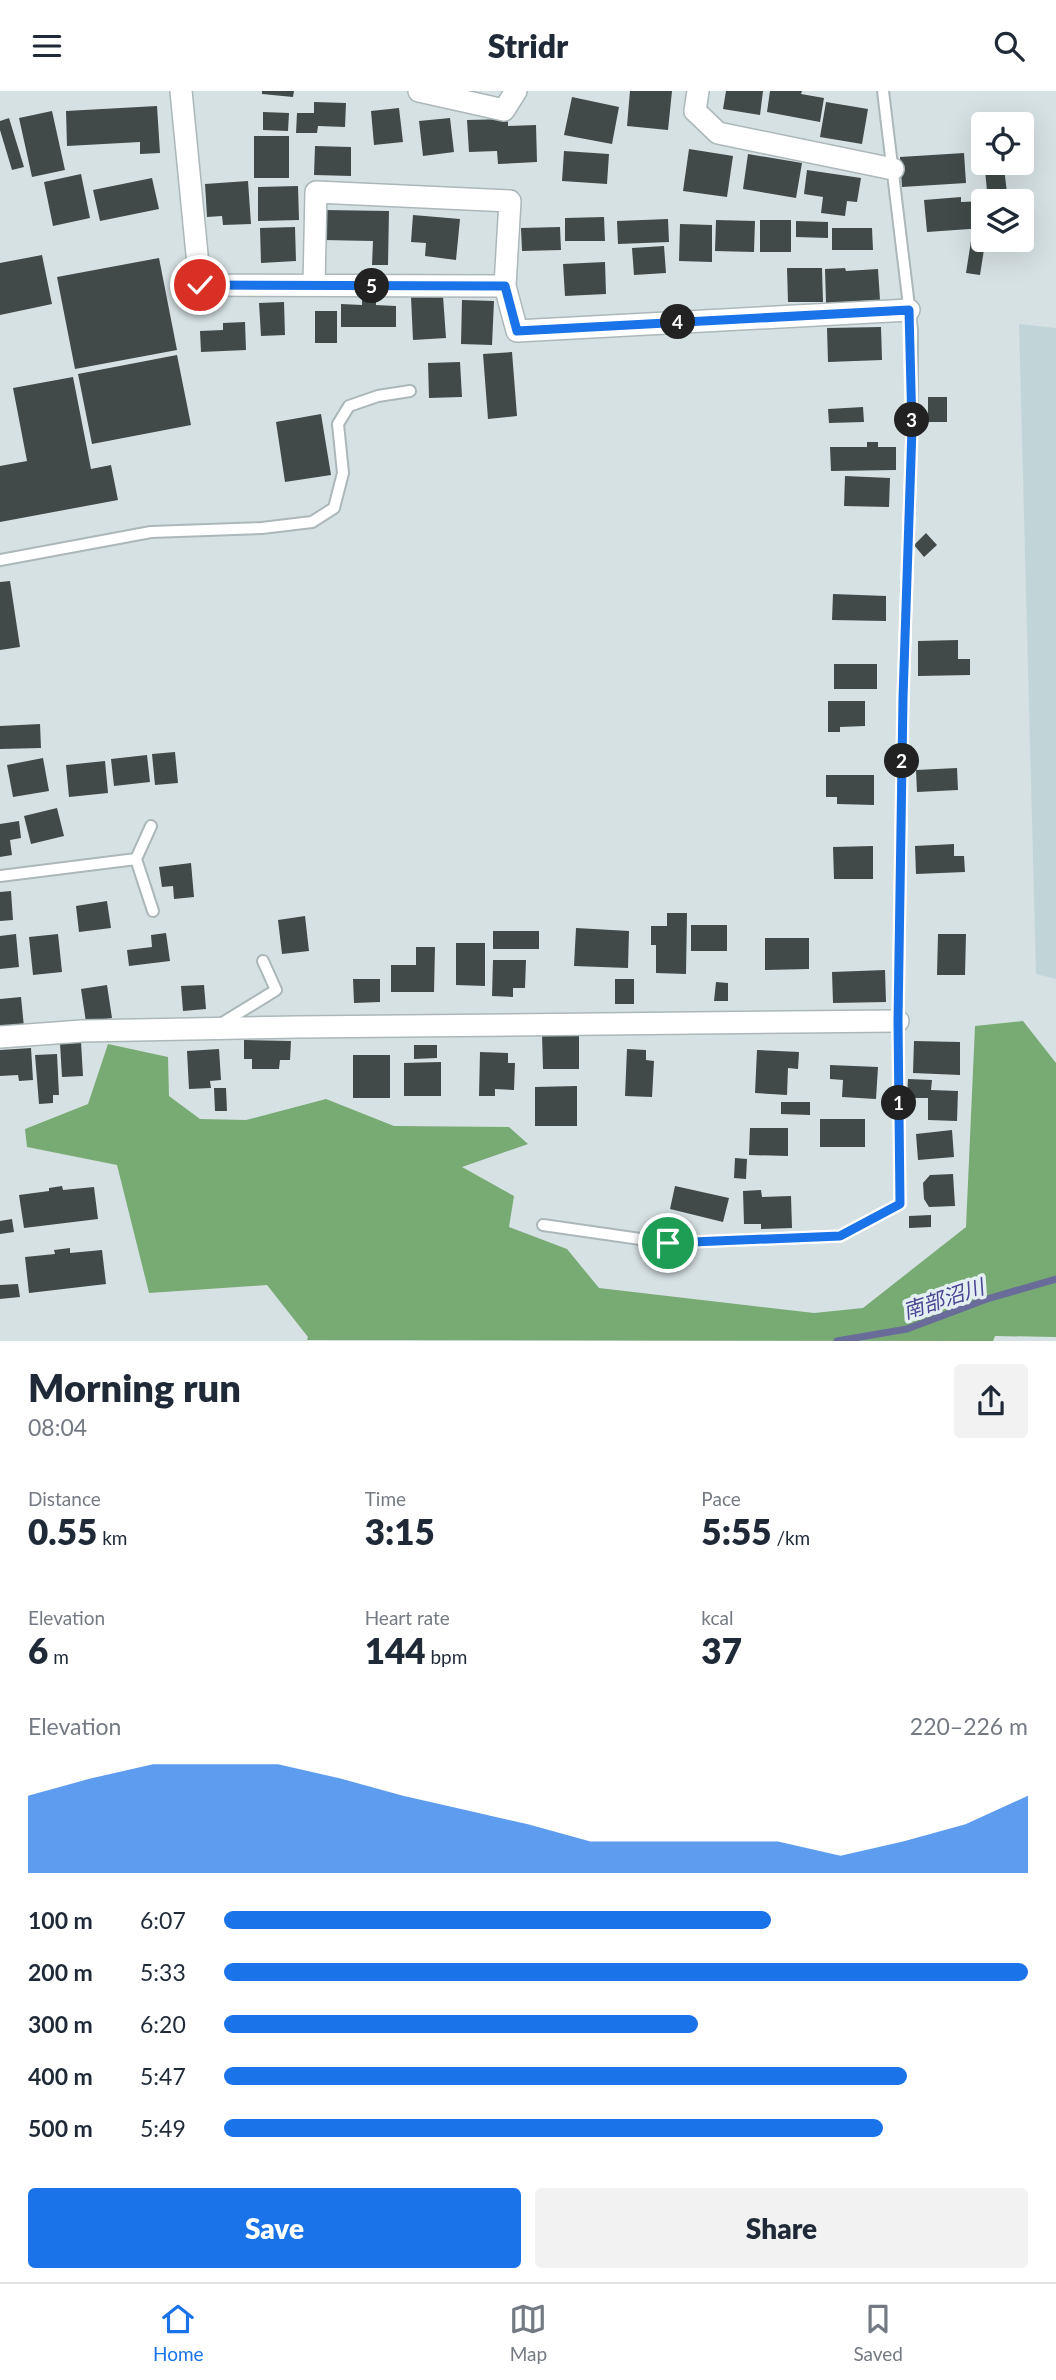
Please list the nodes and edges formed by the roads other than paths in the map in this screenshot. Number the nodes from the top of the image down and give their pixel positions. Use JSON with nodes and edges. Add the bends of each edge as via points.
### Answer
{"nodes":[{"id":1,"x":181,"y":91,"type":"edge"},
{"id":2,"x":419,"y":91,"type":"edge"},
{"id":3,"x":516,"y":91,"type":"edge"},
{"id":4,"x":698,"y":91,"type":"edge"},
{"id":5,"x":883,"y":91,"type":"edge"},
{"id":6,"x":893,"y":169,"type":"junction"},
{"id":7,"x":314,"y":285,"type":"junction"},
{"id":8,"x":505,"y":286,"type":"junction"},
{"id":9,"x":909,"y":310,"type":"junction"},
{"id":10,"x":410,"y":391,"type":"dead end"},
{"id":11,"x":0,"y":560,"type":"edge"},
{"id":12,"x":151,"y":826,"type":"dead end"},
{"id":13,"x":136,"y":859,"type":"junction"},
{"id":14,"x":0,"y":876,"type":"edge"},
{"id":15,"x":153,"y":911,"type":"dead end"},
{"id":16,"x":263,"y":961,"type":"dead end"},
{"id":17,"x":898,"y":1021,"type":"junction"},
{"id":18,"x":211,"y":1030,"type":"junction"},
{"id":19,"x":0,"y":1037,"type":"edge"},
{"id":20,"x":543,"y":1225,"type":"dead end"}],
"edges":[{"from":1,"to":7,"type":"street","via":[[200,285]]},
{"from":2,"to":3,"type":"street","via":[[504,110]]},
{"from":4,"to":6,"type":"street","via":[[695,111],[718,133]]},
{"from":5,"to":6,"type":"lane"},
{"from":6,"to":9,"type":"lane"},
{"from":7,"to":8,"type":"street"},
{"from":7,"to":8,"type":"street","via":[[316,192],[510,201]]},
{"from":8,"to":9,"type":"street","via":[[517,331]]},
{"from":9,"to":17,"type":"lane","via":[[912,428]]},
{"from":10,"to":11,"type":"lane","via":[[349,406],[338,424],[343,474],[334,508],[312,522],[152,532]]},
{"from":12,"to":13,"type":"lane"},
{"from":13,"to":14,"type":"lane"},
{"from":13,"to":15,"type":"lane"},
{"from":16,"to":18,"type":"lane","via":[[276,990]]},
{"from":17,"to":18,"type":"street"},
{"from":17,"to":20,"type":"lane","via":[[900,1204],[840,1236],[668,1243]]},
{"from":18,"to":19,"type":"street"}]}
